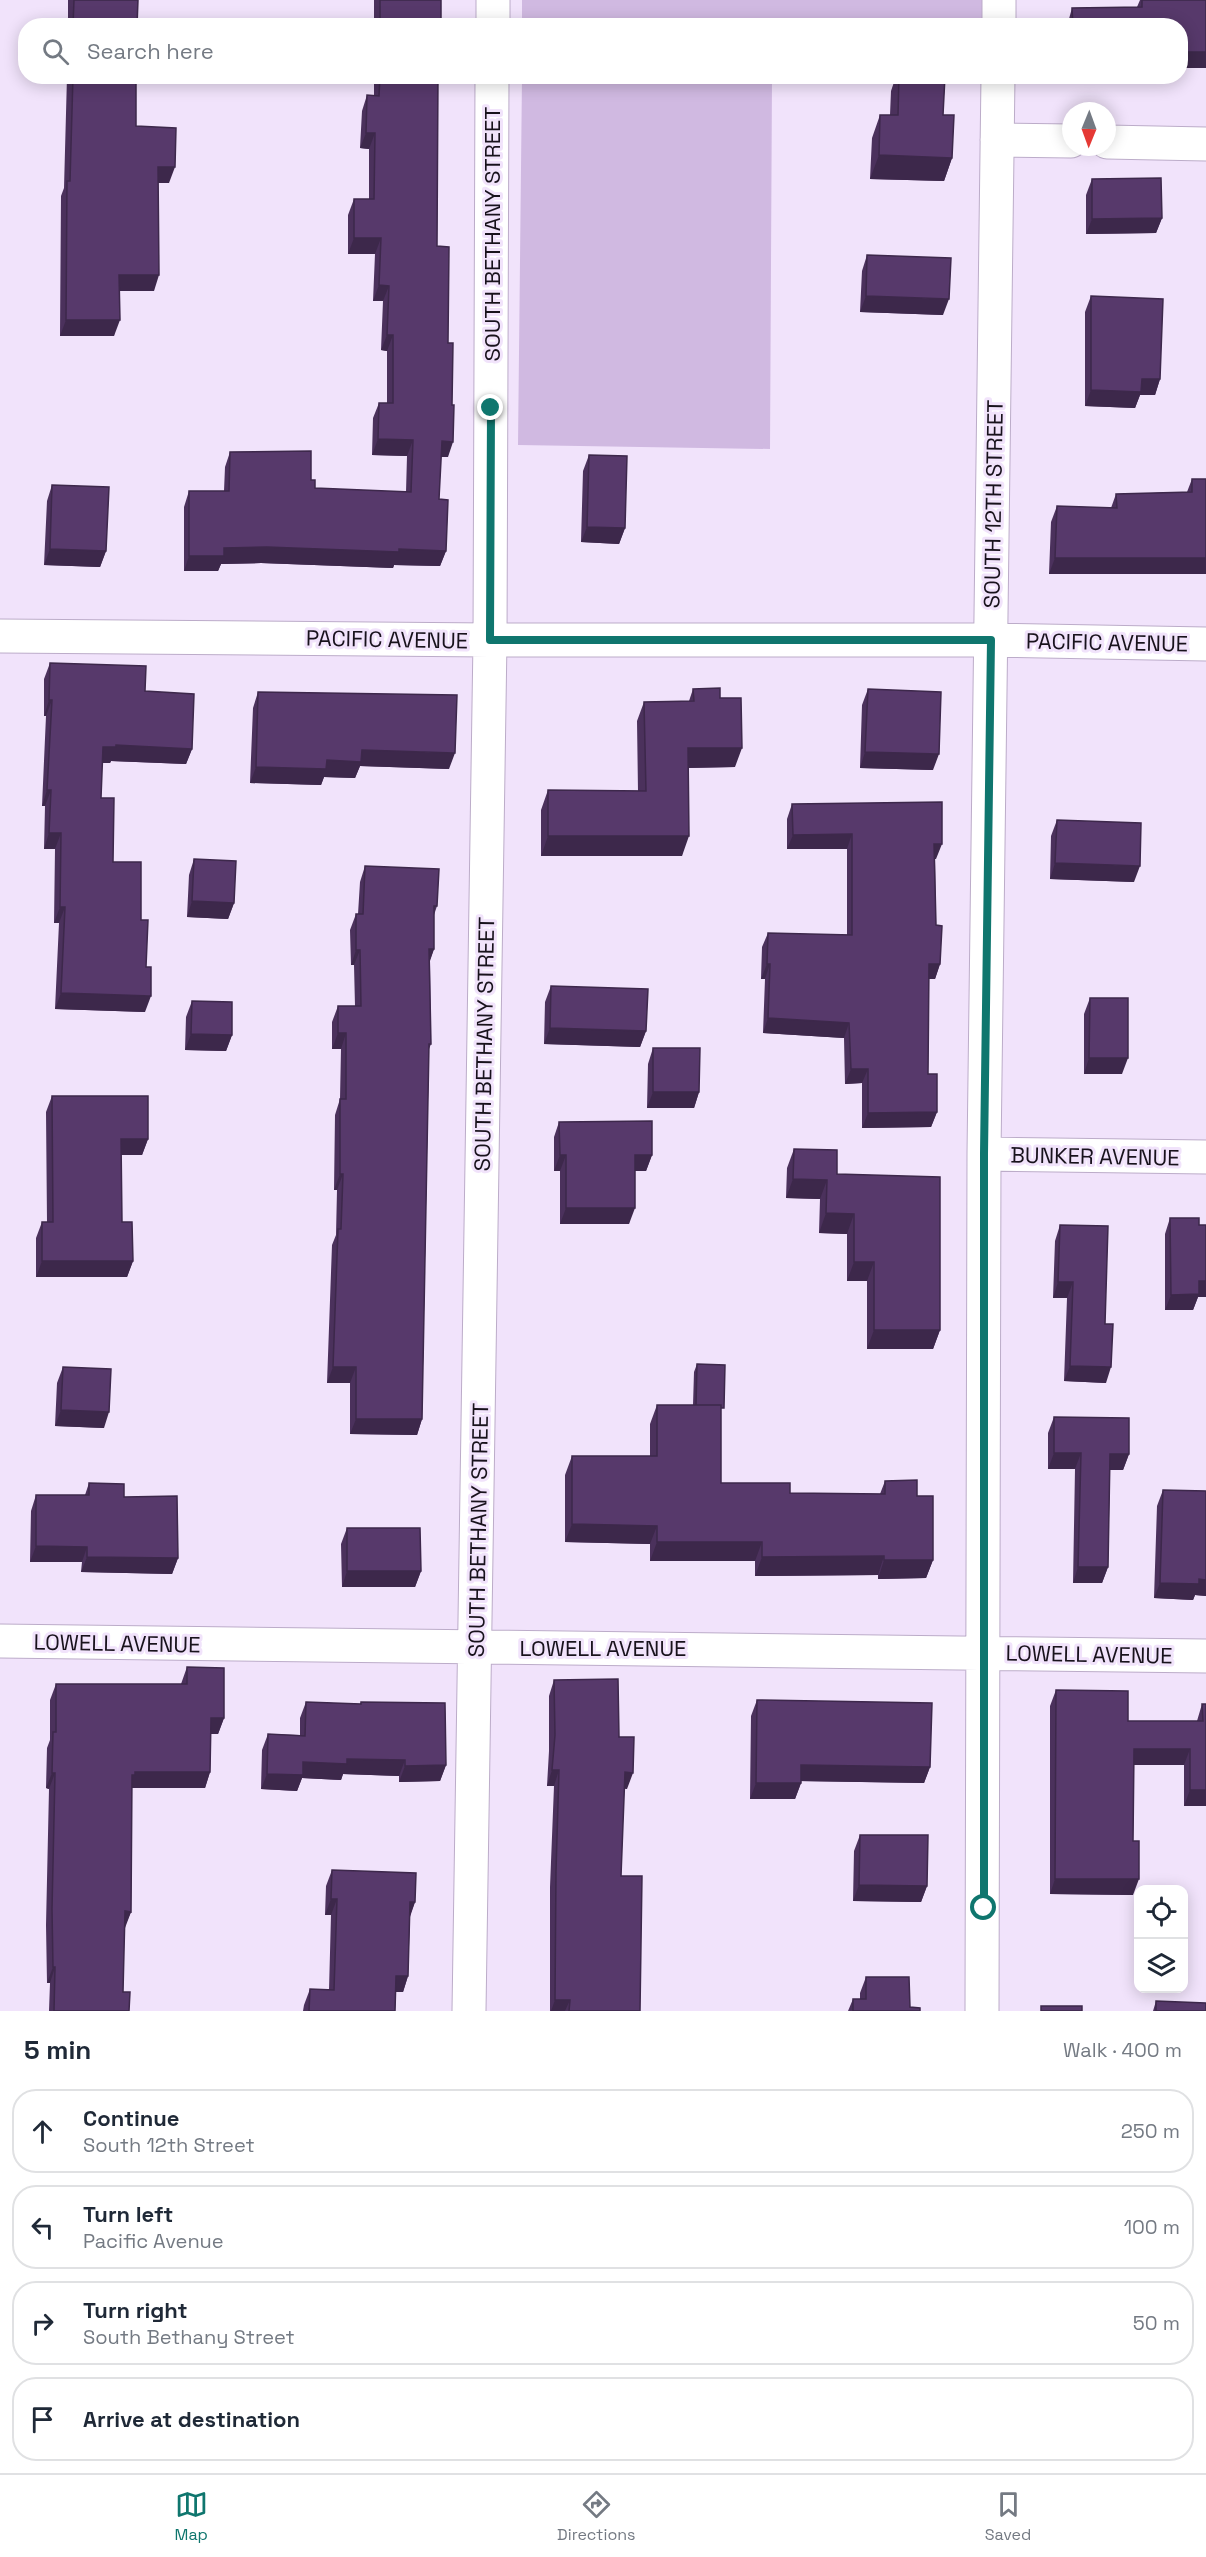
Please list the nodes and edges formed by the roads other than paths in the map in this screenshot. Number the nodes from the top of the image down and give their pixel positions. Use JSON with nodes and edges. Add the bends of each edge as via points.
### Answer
{"nodes":[{"id":1,"x":493,"y":0,"type":"edge"},
{"id":2,"x":999,"y":0,"type":"edge"},
{"id":3,"x":493,"y":18,"type":"edge"},
{"id":4,"x":999,"y":18,"type":"edge"},
{"id":5,"x":492,"y":84,"type":"edge"},
{"id":6,"x":998,"y":84,"type":"edge"},
{"id":7,"x":997,"y":140,"type":"junction"},
{"id":8,"x":1062,"y":141,"type":"edge"},
{"id":9,"x":1116,"y":142,"type":"edge"},
{"id":10,"x":1206,"y":144,"type":"edge"},
{"id":11,"x":0,"y":636,"type":"edge"},
{"id":12,"x":490,"y":640,"type":"junction"},
{"id":13,"x":991,"y":640,"type":"junction"},
{"id":14,"x":1206,"y":644,"type":"edge"},
{"id":15,"x":984,"y":1154,"type":"junction"},
{"id":16,"x":1206,"y":1157,"type":"edge"},
{"id":17,"x":0,"y":1641,"type":"edge"},
{"id":18,"x":476,"y":1648,"type":"junction"},
{"id":19,"x":984,"y":1652,"type":"junction"},
{"id":20,"x":1206,"y":1656,"type":"edge"},
{"id":21,"x":469,"y":2011,"type":"edge"},
{"id":22,"x":982,"y":2011,"type":"edge"}],
"edges":[{"from":1,"to":3,"type":"street"},
{"from":2,"to":4,"type":"street"},
{"from":5,"to":12,"type":"street","name":"SOUTH BETHANY STREET"},
{"from":6,"to":7,"type":"street","name":"SOUTH 12TH STREET"},
{"from":7,"to":8,"type":"street"},
{"from":7,"to":13,"type":"street","name":"SOUTH 12TH STREET"},
{"from":9,"to":10,"type":"street"},
{"from":11,"to":12,"type":"street","name":"PACIFIC AVENUE"},
{"from":12,"to":13,"type":"street","name":"PACIFIC AVENUE"},
{"from":12,"to":18,"type":"street","name":"SOUTH BETHANY STREET"},
{"from":13,"to":14,"type":"street","name":"PACIFIC AVENUE"},
{"from":13,"to":15,"type":"street","name":"SOUTH 12TH STREET"},
{"from":15,"to":16,"type":"street","name":"BUNKER AVENUE"},
{"from":15,"to":19,"type":"street","name":"SOUTH 12TH STREET"},
{"from":17,"to":18,"type":"street","name":"LOWELL AVENUE"},
{"from":18,"to":19,"type":"street","name":"LOWELL AVENUE"},
{"from":18,"to":21,"type":"street","name":"SOUTH BETHANY STREET"},
{"from":19,"to":20,"type":"street","name":"LOWELL AVENUE"},
{"from":19,"to":22,"type":"street","name":"SOUTH 12TH STREET"}]}
